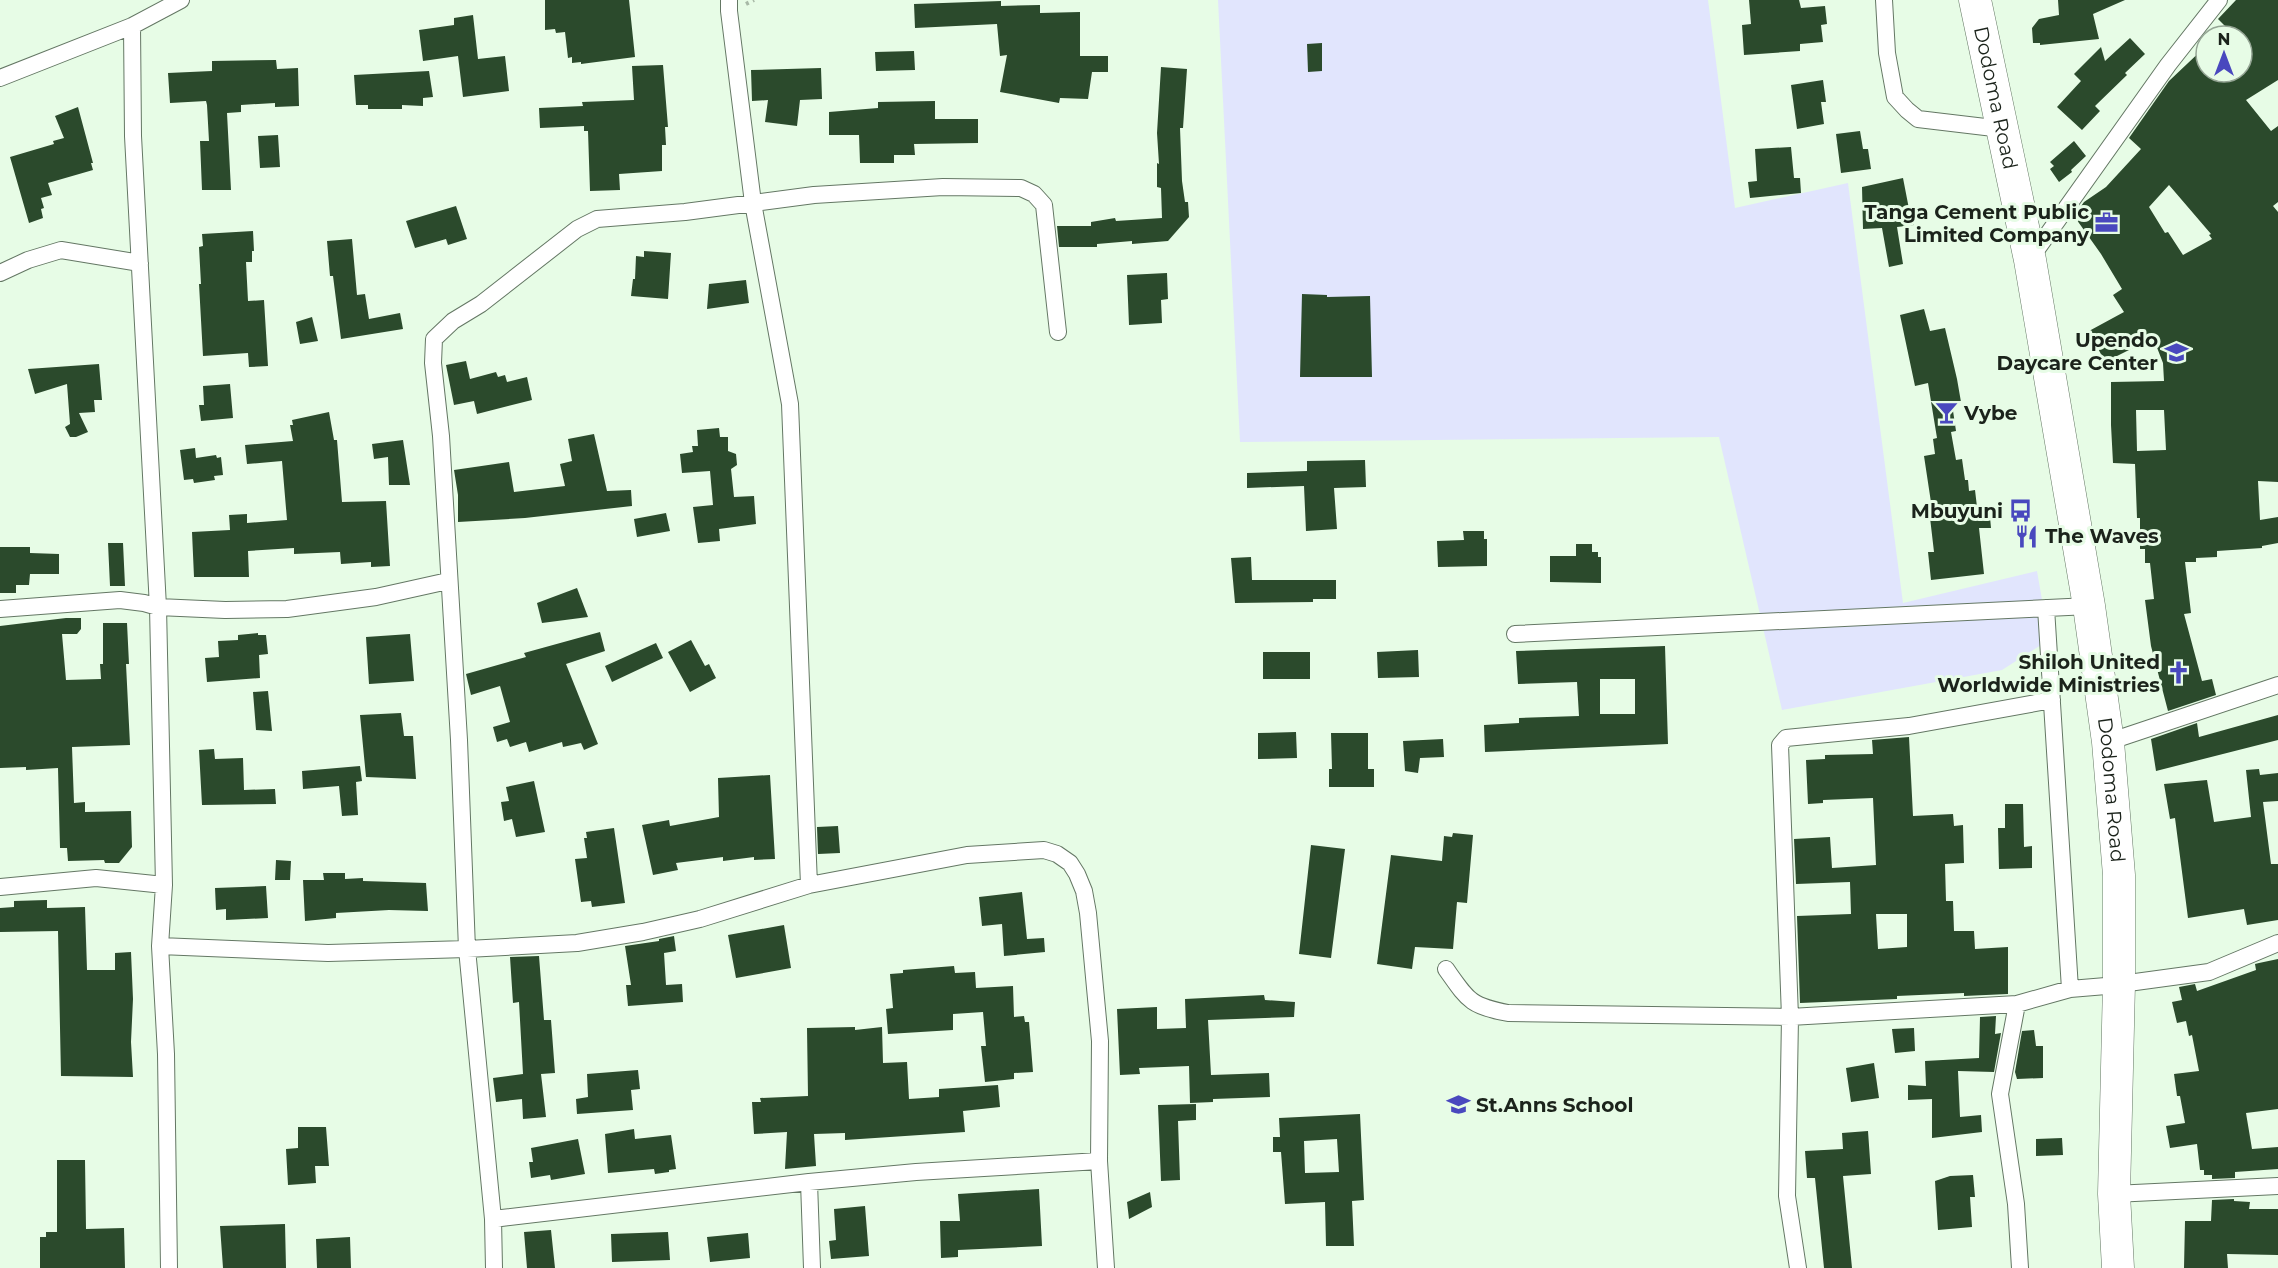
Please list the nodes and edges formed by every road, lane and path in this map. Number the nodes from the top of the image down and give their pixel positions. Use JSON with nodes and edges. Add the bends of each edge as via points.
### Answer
{"nodes":[{"id":1,"x":181,"y":0,"type":"edge"},
{"id":2,"x":729,"y":0,"type":"edge"},
{"id":3,"x":1884,"y":0,"type":"edge"},
{"id":4,"x":1975,"y":0,"type":"edge"},
{"id":5,"x":2218,"y":0,"type":"edge"},
{"id":6,"x":132,"y":26,"type":"junction"},
{"id":7,"x":0,"y":78,"type":"edge"},
{"id":8,"x":2002,"y":129,"type":"junction"},
{"id":9,"x":753,"y":203,"type":"junction"},
{"id":10,"x":2030,"y":260,"type":"junction"},
{"id":11,"x":140,"y":263,"type":"junction"},
{"id":12,"x":0,"y":273,"type":"edge"},
{"id":13,"x":1058,"y":332,"type":"dead end"},
{"id":14,"x":448,"y":581,"type":"junction"},
{"id":15,"x":2089,"y":606,"type":"junction"},
{"id":16,"x":158,"y":607,"type":"junction"},
{"id":17,"x":2046,"y":608,"type":"junction"},
{"id":18,"x":0,"y":609,"type":"edge"},
{"id":19,"x":1515,"y":634,"type":"dead end"},
{"id":20,"x":2278,"y":685,"type":"edge"},
{"id":21,"x":2052,"y":700,"type":"junction"},
{"id":22,"x":2108,"y":742,"type":"junction"},
{"id":23,"x":164,"y":885,"type":"junction"},
{"id":24,"x":809,"y":885,"type":"junction"},
{"id":25,"x":0,"y":887,"type":"edge"},
{"id":26,"x":2278,"y":943,"type":"edge"},
{"id":27,"x":159,"y":946,"type":"junction"},
{"id":28,"x":467,"y":949,"type":"junction"},
{"id":29,"x":1446,"y":969,"type":"dead end"},
{"id":30,"x":2119,"y":984,"type":"junction"},
{"id":31,"x":2070,"y":989,"type":"junction"},
{"id":32,"x":2017,"y":1004,"type":"junction"},
{"id":33,"x":1790,"y":1017,"type":"junction"},
{"id":34,"x":1099,"y":1161,"type":"junction"},
{"id":35,"x":809,"y":1182,"type":"junction"},
{"id":36,"x":2278,"y":1186,"type":"edge"},
{"id":37,"x":2114,"y":1194,"type":"junction"},
{"id":38,"x":493,"y":1219,"type":"junction"},
{"id":39,"x":169,"y":1268,"type":"edge"},
{"id":40,"x":494,"y":1268,"type":"edge"},
{"id":41,"x":812,"y":1268,"type":"edge"},
{"id":42,"x":1106,"y":1268,"type":"edge"},
{"id":43,"x":1798,"y":1268,"type":"edge"},
{"id":44,"x":2020,"y":1268,"type":"edge"},
{"id":45,"x":2118,"y":1268,"type":"edge"}],
"edges":[{"from":1,"to":6,"type":"street"},
{"from":2,"to":9,"type":"street"},
{"from":3,"to":8,"type":"street","via":[[1895,97],[1918,119]]},
{"from":4,"to":8,"type":"highway","name":"Dodoma Road"},
{"from":5,"to":10,"type":"street"},
{"from":6,"to":7,"type":"street"},
{"from":6,"to":11,"type":"street"},
{"from":8,"to":10,"type":"highway","name":"Dodoma Road"},
{"from":9,"to":13,"type":"street","via":[[943,187],[1021,188],[1044,205]]},
{"from":9,"to":14,"type":"street","via":[[597,219],[577,229],[434,339]]},
{"from":9,"to":24,"type":"street","via":[[790,404]]},
{"from":10,"to":15,"type":"highway","name":"Dodoma Road"},
{"from":11,"to":12,"type":"street","via":[[62,250]]},
{"from":11,"to":16,"type":"street"},
{"from":14,"to":16,"type":"street","via":[[375,597],[287,609]]},
{"from":14,"to":28,"type":"street"},
{"from":15,"to":17,"type":"street"},
{"from":15,"to":22,"type":"highway","name":"Dodoma Road"},
{"from":16,"to":18,"type":"street","via":[[120,600]]},
{"from":16,"to":23,"type":"street"},
{"from":17,"to":19,"type":"street"},
{"from":17,"to":21,"type":"street"},
{"from":20,"to":22,"type":"street"},
{"from":21,"to":31,"type":"street"},
{"from":21,"to":33,"type":"street","via":[[1910,726],[1786,738],[1780,745]]},
{"from":22,"to":30,"type":"highway","name":"Dodoma Road","via":[[2119,875]]},
{"from":23,"to":25,"type":"street","via":[[96,878]]},
{"from":23,"to":27,"type":"street"},
{"from":24,"to":28,"type":"street","via":[[700,919],[643,932],[578,943]]},
{"from":24,"to":34,"type":"street","via":[[967,855],[1044,850],[1070,863],[1084,891],[1093,950],[1100,1041]]},
{"from":26,"to":30,"type":"street","via":[[2209,972]]},
{"from":27,"to":28,"type":"street","via":[[328,953]]},
{"from":27,"to":39,"type":"street","via":[[166,1054]]},
{"from":28,"to":38,"type":"street"},
{"from":29,"to":33,"type":"street","via":[[1467,999],[1484,1008],[1508,1013]]},
{"from":30,"to":31,"type":"street"},
{"from":30,"to":37,"type":"highway","name":"Dodoma Road"},
{"from":31,"to":32,"type":"street"},
{"from":32,"to":33,"type":"street"},
{"from":32,"to":44,"type":"street","via":[[2000,1094],[2016,1204]]},
{"from":33,"to":43,"type":"street","via":[[1787,1196]]},
{"from":34,"to":35,"type":"street"},
{"from":34,"to":42,"type":"street"},
{"from":35,"to":38,"type":"street"},
{"from":35,"to":41,"type":"street"},
{"from":36,"to":37,"type":"street"},
{"from":37,"to":45,"type":"highway","name":"Dodoma Road"},
{"from":38,"to":40,"type":"street"}]}
